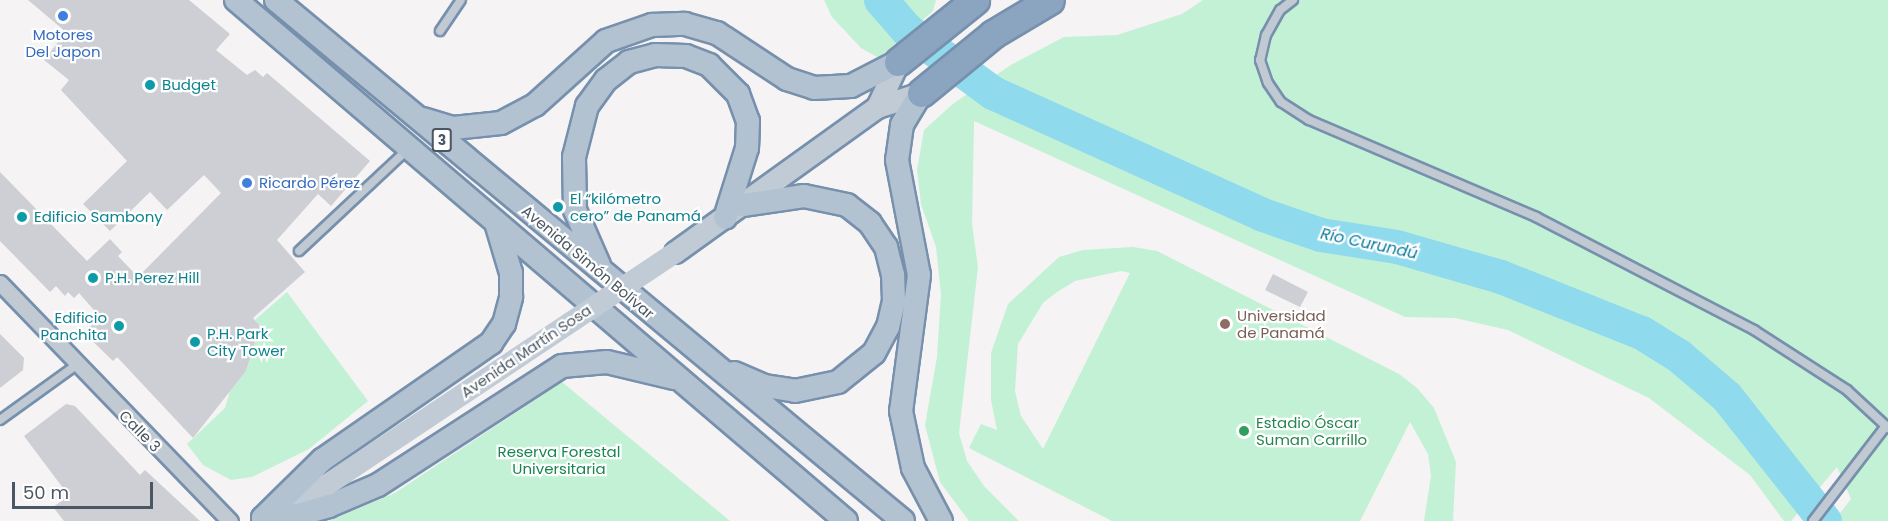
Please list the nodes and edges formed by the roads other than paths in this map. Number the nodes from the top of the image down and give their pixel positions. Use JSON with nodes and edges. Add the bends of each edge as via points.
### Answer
{"nodes":[{"id":1,"x":236,"y":0,"type":"edge"},
{"id":2,"x":276,"y":0,"type":"edge"},
{"id":3,"x":461,"y":0,"type":"edge"},
{"id":4,"x":974,"y":0,"type":"edge"},
{"id":5,"x":1050,"y":0,"type":"edge"},
{"id":6,"x":1293,"y":0,"type":"edge"},
{"id":7,"x":440,"y":32,"type":"dead end"},
{"id":8,"x":901,"y":60,"type":"junction"},
{"id":9,"x":923,"y":91,"type":"junction"},
{"id":10,"x":877,"y":107,"type":"junction"},
{"id":11,"x":413,"y":116,"type":"junction"},
{"id":12,"x":408,"y":149,"type":"junction"},
{"id":13,"x":743,"y":204,"type":"junction"},
{"id":14,"x":725,"y":218,"type":"junction"},
{"id":15,"x":497,"y":226,"type":"junction"},
{"id":16,"x":299,"y":251,"type":"dead end"},
{"id":17,"x":608,"y":279,"type":"junction"},
{"id":18,"x":0,"y":284,"type":"edge"},
{"id":19,"x":705,"y":359,"type":"junction"},
{"id":20,"x":75,"y":366,"type":"junction"},
{"id":21,"x":680,"y":380,"type":"junction"},
{"id":22,"x":0,"y":420,"type":"edge"},
{"id":23,"x":1887,"y":427,"type":"edge"},
{"id":24,"x":260,"y":519,"type":"edge"},
{"id":25,"x":230,"y":521,"type":"edge"},
{"id":26,"x":846,"y":521,"type":"edge"},
{"id":27,"x":903,"y":521,"type":"edge"},
{"id":28,"x":941,"y":521,"type":"edge"},
{"id":29,"x":1813,"y":521,"type":"edge"}],
"edges":[{"from":1,"to":12,"type":"main road","name":"Avenida Simón Bolívar","number":"3"},
{"from":2,"to":11,"type":"main road","name":"Avenida Simón Bolívar","number":"3"},
{"from":3,"to":7,"type":"lane"},
{"from":4,"to":8,"type":"highway"},
{"from":5,"to":9,"type":"highway","via":[[993,34]]},
{"from":6,"to":23,"type":"lane","via":[[1280,10],[1266,35],[1260,60],[1268,83],[1281,102],[1309,120],[1536,217],[1754,330],[1846,390]]},
{"from":8,"to":10,"type":"main road","name":"Avenida Martín Sosa"},
{"from":8,"to":11,"type":"main road","via":[[851,86],[814,88],[787,79],[711,31],[685,24],[652,25],[606,41],[535,105],[501,123],[453,128]]},
{"from":9,"to":10,"type":"main road","name":"Avenida Martín Sosa"},
{"from":9,"to":28,"type":"main road","via":[[903,125],[897,160],[919,274],[901,411],[912,468]]},
{"from":10,"to":13,"type":"main road","name":"Avenida Martín Sosa"},
{"from":11,"to":17,"type":"main road","name":"Avenida Simón Bolívar","number":"3"},
{"from":12,"to":15,"type":"main road","name":"Avenida Simón Bolívar","number":"3"},
{"from":12,"to":16,"type":"lane"},
{"from":13,"to":14,"type":"main road","name":"Avenida Martín Sosa"},
{"from":13,"to":19,"type":"main road","via":[[788,196],[819,196],[860,214],[879,234],[891,260],[895,290],[892,316],[866,362],[838,382],[818,389],[765,386]]},
{"from":14,"to":17,"type":"main road","via":[[747,148],[748,121],[738,94],[709,65],[686,56],[656,55],[629,63],[606,80],[587,105],[574,158],[575,210],[588,247]]},
{"from":14,"to":24,"type":"main road","name":"Avenida Martín Sosa","bridge":true,"via":[[327,484]]},
{"from":15,"to":21,"type":"main road","name":"Avenida Simón Bolívar","number":"3"},
{"from":15,"to":24,"type":"main road","via":[[511,273],[511,297],[504,324],[491,343],[322,460]]},
{"from":17,"to":19,"type":"main road","name":"Avenida Simón Bolívar","number":"3"},
{"from":18,"to":20,"type":"street","name":"Calle 3"},
{"from":19,"to":27,"type":"main road","name":"Avenida Simón Bolívar","number":"3"},
{"from":20,"to":22,"type":"lane"},
{"from":20,"to":25,"type":"street","name":"Calle 3"},
{"from":21,"to":24,"type":"main road","via":[[607,362],[562,366],[378,484],[329,506],[298,515]]},
{"from":21,"to":26,"type":"main road","name":"Avenida Simón Bolívar","number":"3"},
{"from":23,"to":29,"type":"lane"}]}
